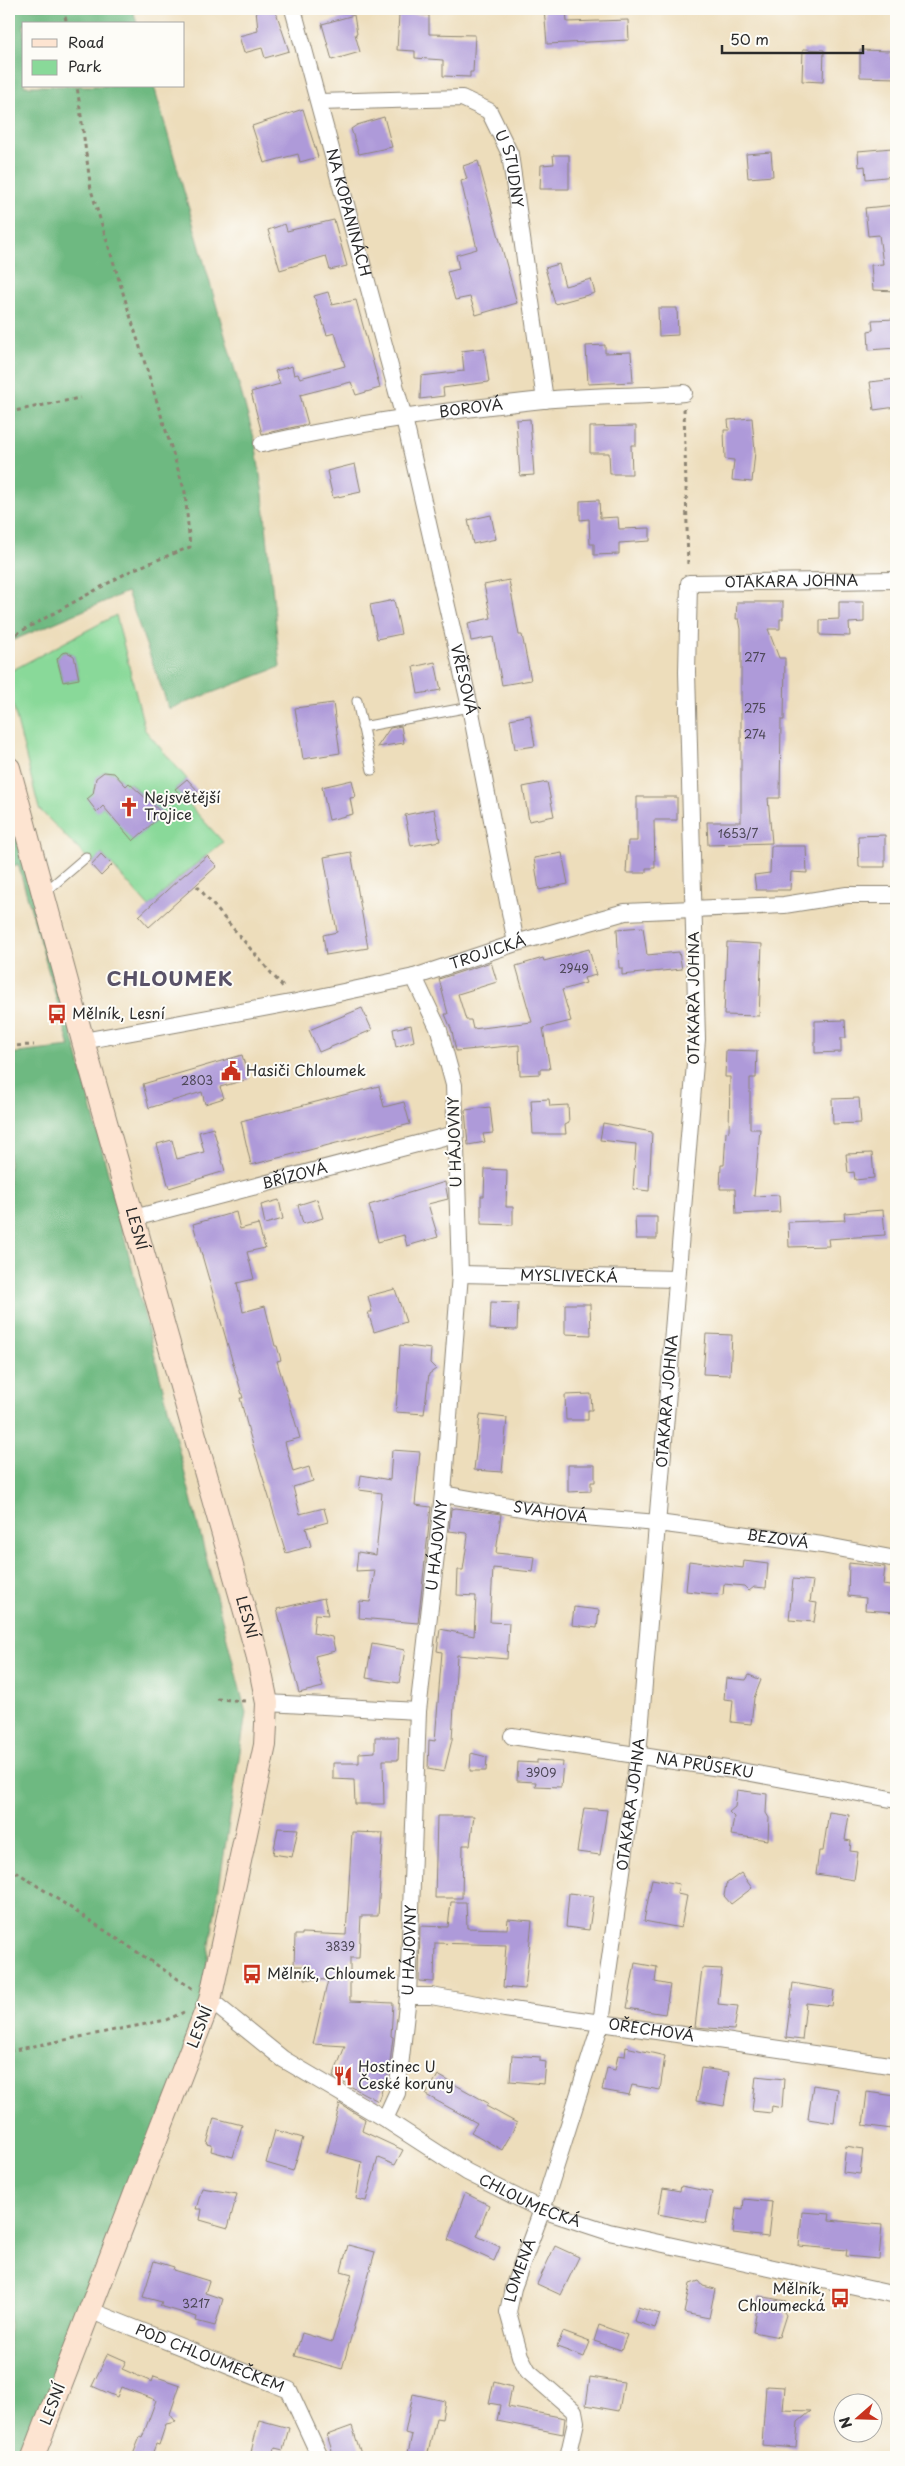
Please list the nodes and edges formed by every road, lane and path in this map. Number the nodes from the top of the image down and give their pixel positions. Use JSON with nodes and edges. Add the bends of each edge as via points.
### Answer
{"nodes":[{"id":1,"x":63,"y":9,"type":"edge"},
{"id":2,"x":293,"y":9,"type":"edge"},
{"id":3,"x":66,"y":22,"type":"edge"},
{"id":4,"x":77,"y":88,"type":"edge"},
{"id":5,"x":319,"y":102,"type":"junction"},
{"id":6,"x":684,"y":393,"type":"joint"},
{"id":7,"x":80,"y":398,"type":"dead end"},
{"id":8,"x":545,"y":400,"type":"junction"},
{"id":9,"x":9,"y":412,"type":"edge"},
{"id":10,"x":404,"y":418,"type":"junction"},
{"id":11,"x":262,"y":444,"type":"dead end"},
{"id":12,"x":896,"y":580,"type":"edge"},
{"id":13,"x":689,"y":583,"type":"junction"},
{"id":14,"x":9,"y":638,"type":"edge"},
{"id":15,"x":357,"y":702,"type":"dead end"},
{"id":16,"x":470,"y":707,"type":"junction"},
{"id":17,"x":362,"y":726,"type":"junction"},
{"id":18,"x":9,"y":768,"type":"edge"},
{"id":19,"x":372,"y":770,"type":"dead end"},
{"id":20,"x":86,"y":857,"type":"dead end"},
{"id":21,"x":197,"y":886,"type":"dead end"},
{"id":22,"x":42,"y":895,"type":"junction"},
{"id":23,"x":896,"y":895,"type":"edge"},
{"id":24,"x":693,"y":908,"type":"junction"},
{"id":25,"x":516,"y":943,"type":"junction"},
{"id":26,"x":414,"y":976,"type":"junction"},
{"id":27,"x":296,"y":1002,"type":"junction"},
{"id":28,"x":83,"y":1041,"type":"junction"},
{"id":29,"x":34,"y":1045,"type":"dead end"},
{"id":30,"x":9,"y":1046,"type":"edge"},
{"id":31,"x":455,"y":1134,"type":"junction"},
{"id":32,"x":134,"y":1218,"type":"junction"},
{"id":33,"x":460,"y":1274,"type":"junction"},
{"id":34,"x":677,"y":1279,"type":"junction"},
{"id":35,"x":443,"y":1494,"type":"junction"},
{"id":36,"x":658,"y":1524,"type":"junction"},
{"id":37,"x":896,"y":1559,"type":"edge"},
{"id":38,"x":217,"y":1699,"type":"dead end"},
{"id":39,"x":267,"y":1703,"type":"junction"},
{"id":40,"x":418,"y":1711,"type":"junction"},
{"id":41,"x":512,"y":1736,"type":"dead end"},
{"id":42,"x":638,"y":1756,"type":"junction"},
{"id":43,"x":896,"y":1800,"type":"edge"},
{"id":44,"x":9,"y":1867,"type":"edge"},
{"id":45,"x":408,"y":1996,"type":"junction"},
{"id":46,"x":210,"y":2000,"type":"junction"},
{"id":47,"x":601,"y":2023,"type":"junction"},
{"id":48,"x":9,"y":2051,"type":"edge"},
{"id":49,"x":896,"y":2066,"type":"edge"},
{"id":50,"x":385,"y":2119,"type":"junction"},
{"id":51,"x":542,"y":2210,"type":"junction"},
{"id":52,"x":896,"y":2295,"type":"edge"},
{"id":53,"x":89,"y":2310,"type":"junction"},
{"id":54,"x":33,"y":2457,"type":"edge"},
{"id":55,"x":320,"y":2457,"type":"edge"},
{"id":56,"x":568,"y":2457,"type":"edge"}],
"edges":[{"from":1,"to":3,"type":"path"},
{"from":2,"to":5,"type":"street","name":"NA KOPANINÁCH"},
{"from":4,"to":14,"type":"path","via":[[91,190],[185,492],[190,547],[132,570]]},
{"from":5,"to":8,"type":"street","name":"U STUDNY","via":[[462,98],[489,111],[510,154]]},
{"from":5,"to":10,"type":"street","name":"NA KOPANINÁCH"},
{"from":6,"to":8,"type":"street","name":"BOROVÁ"},
{"from":6,"to":13,"type":"path"},
{"from":7,"to":9,"type":"path"},
{"from":8,"to":10,"type":"street","name":"BOROVÁ"},
{"from":10,"to":11,"type":"street","name":"BOROVÁ"},
{"from":10,"to":16,"type":"street","name":"VŘESOVÁ"},
{"from":12,"to":13,"type":"street","name":"OTAKARA JOHNA"},
{"from":13,"to":24,"type":"street","name":"OTAKARA JOHNA"},
{"from":15,"to":17,"type":"lane"},
{"from":16,"to":17,"type":"lane"},
{"from":16,"to":25,"type":"street","name":"VŘESOVÁ"},
{"from":17,"to":19,"type":"lane"},
{"from":18,"to":22,"type":"street","name":"LESNÍ"},
{"from":20,"to":22,"type":"lane"},
{"from":21,"to":27,"type":"path"},
{"from":22,"to":28,"type":"street","name":"LESNÍ"},
{"from":23,"to":24,"type":"street","name":"TROJICKÁ","via":[[847,895],[784,905]]},
{"from":24,"to":25,"type":"street","name":"TROJICKÁ","via":[[625,912]]},
{"from":24,"to":34,"type":"street","name":"OTAKARA JOHNA","via":[[697,1039]]},
{"from":25,"to":26,"type":"street","name":"TROJICKÁ"},
{"from":26,"to":27,"type":"street","name":"TROJICKÁ"},
{"from":26,"to":31,"type":"street","name":"U HÁJOVNY","via":[[438,1030],[454,1085]]},
{"from":27,"to":28,"type":"street","name":"TROJICKÁ"},
{"from":28,"to":32,"type":"street","name":"LESNÍ"},
{"from":29,"to":30,"type":"path"},
{"from":31,"to":32,"type":"street","name":"BŘÍZOVÁ"},
{"from":31,"to":33,"type":"street","name":"U HÁJOVNY"},
{"from":32,"to":39,"type":"street","name":"LESNÍ","via":[[257,1654]]},
{"from":33,"to":34,"type":"street","name":"MYSLIVECKÁ"},
{"from":33,"to":35,"type":"street","name":"U HÁJOVNY"},
{"from":34,"to":36,"type":"street","name":"OTAKARA JOHNA"},
{"from":35,"to":36,"type":"street","name":"SVAHOVÁ","via":[[560,1515]]},
{"from":35,"to":40,"type":"street","name":"U HÁJOVNY"},
{"from":36,"to":37,"type":"street","name":"BEZOVÁ","via":[[822,1545]]},
{"from":36,"to":42,"type":"street","name":"OTAKARA JOHNA"},
{"from":38,"to":39,"type":"path"},
{"from":39,"to":40,"type":"street"},
{"from":39,"to":46,"type":"street","name":"LESNÍ","via":[[265,1744]]},
{"from":40,"to":45,"type":"street","name":"U HÁJOVNY"},
{"from":41,"to":42,"type":"street","name":"NA PRŮSEKU"},
{"from":42,"to":43,"type":"street","name":"NA PRŮSEKU"},
{"from":42,"to":47,"type":"street","name":"OTAKARA JOHNA"},
{"from":44,"to":46,"type":"path"},
{"from":45,"to":47,"type":"street","name":"OŘECHOVÁ","via":[[432,1996]]},
{"from":45,"to":50,"type":"street","name":"U HÁJOVNY","via":[[397,2093]]},
{"from":46,"to":48,"type":"path","via":[[166,2020]]},
{"from":46,"to":50,"type":"street","name":"CHLOUMECKÁ","via":[[284,2059]]},
{"from":46,"to":53,"type":"street","name":"LESNÍ"},
{"from":47,"to":49,"type":"street","name":"OŘECHOVÁ"},
{"from":47,"to":51,"type":"street","name":"OTAKARA JOHNA"},
{"from":50,"to":51,"type":"street","name":"CHLOUMECKÁ","via":[[467,2172]]},
{"from":51,"to":52,"type":"street","name":"CHLOUMECKÁ","via":[[609,2232]]},
{"from":51,"to":56,"type":"street","name":"LOMENÁ","via":[[513,2288],[508,2312],[520,2356],[528,2371],[574,2411],[576,2422]]},
{"from":53,"to":54,"type":"street","name":"LESNÍ"},
{"from":53,"to":55,"type":"street","name":"POD CHLOUMEČKEM","via":[[289,2390]]}]}
